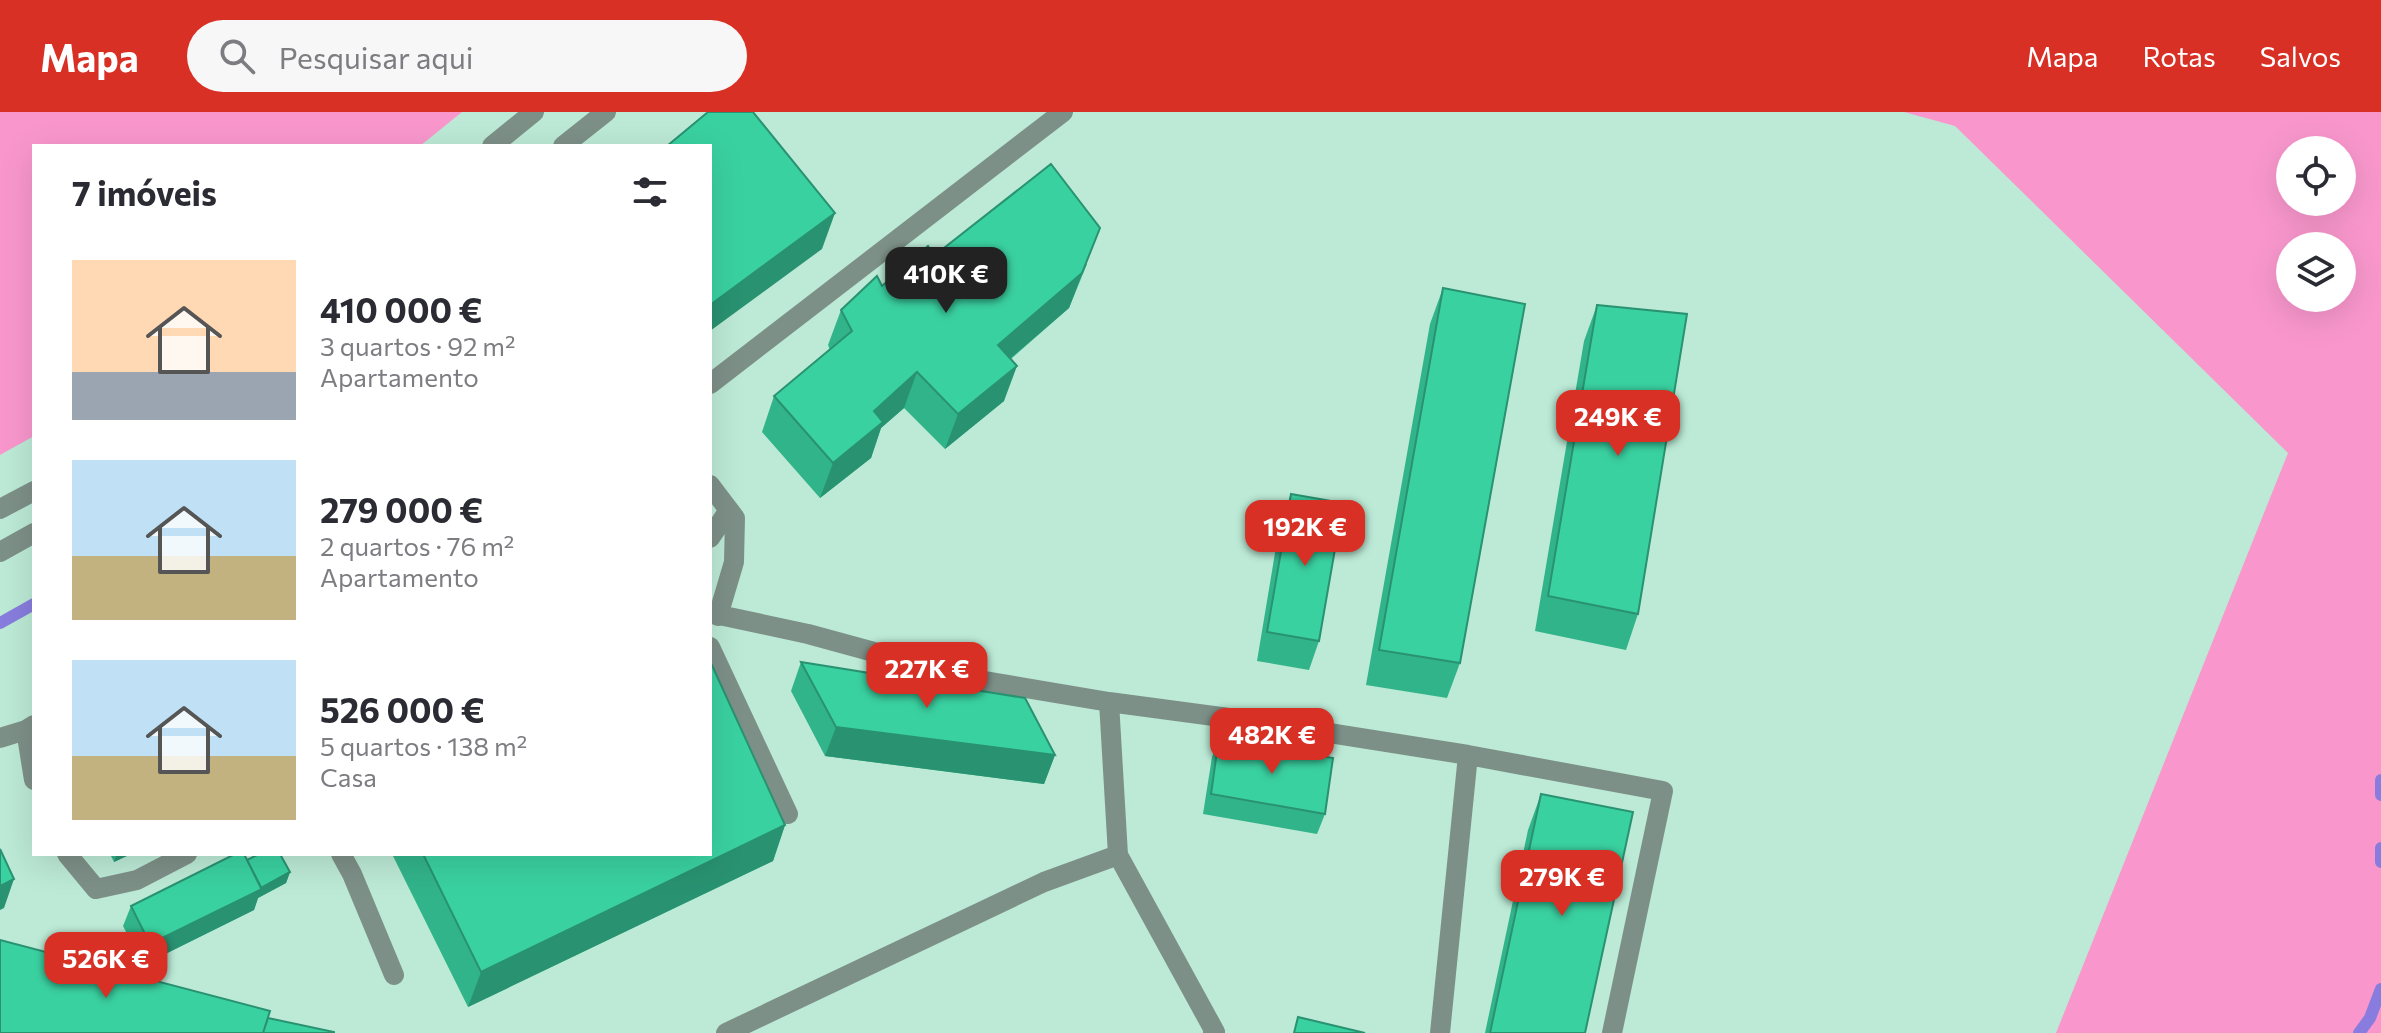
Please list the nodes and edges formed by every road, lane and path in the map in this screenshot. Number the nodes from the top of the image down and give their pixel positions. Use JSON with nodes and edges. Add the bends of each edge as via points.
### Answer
{"nodes":[{"id":1,"x":534,"y":112,"type":"edge"},
{"id":2,"x":606,"y":112,"type":"edge"},
{"id":3,"x":1063,"y":112,"type":"edge"},
{"id":4,"x":494,"y":144,"type":"edge"},
{"id":5,"x":566,"y":144,"type":"edge"},
{"id":6,"x":712,"y":382,"type":"edge"},
{"id":7,"x":712,"y":488,"type":"edge"},
{"id":8,"x":32,"y":492,"type":"edge"},
{"id":9,"x":0,"y":509,"type":"edge"},
{"id":10,"x":729,"y":510,"type":"junction"},
{"id":11,"x":32,"y":534,"type":"edge"},
{"id":12,"x":712,"y":535,"type":"edge"},
{"id":13,"x":0,"y":552,"type":"edge"},
{"id":14,"x":714,"y":615,"type":"edge"},
{"id":15,"x":712,"y":651,"type":"edge"},
{"id":16,"x":1109,"y":702,"type":"junction"},
{"id":17,"x":30,"y":728,"type":"edge"},
{"id":18,"x":0,"y":738,"type":"edge"},
{"id":19,"x":32,"y":754,"type":"edge"},
{"id":20,"x":1468,"y":755,"type":"junction"},
{"id":21,"x":788,"y":814,"type":"dead end"},
{"id":22,"x":1118,"y":855,"type":"junction"},
{"id":23,"x":69,"y":856,"type":"edge"},
{"id":24,"x":183,"y":856,"type":"edge"},
{"id":25,"x":342,"y":856,"type":"edge"},
{"id":26,"x":394,"y":975,"type":"dead end"},
{"id":27,"x":726,"y":1033,"type":"edge"},
{"id":28,"x":1213,"y":1033,"type":"edge"},
{"id":29,"x":1440,"y":1033,"type":"edge"},
{"id":30,"x":1612,"y":1033,"type":"edge"}],
"edges":[{"from":1,"to":4,"type":"street"},
{"from":2,"to":5,"type":"street"},
{"from":3,"to":6,"type":"street"},
{"from":7,"to":10,"type":"street"},
{"from":8,"to":9,"type":"street"},
{"from":10,"to":12,"type":"street"},
{"from":10,"to":14,"type":"street","via":[[735,518],[734,562]]},
{"from":11,"to":13,"type":"street"},
{"from":14,"to":16,"type":"street","via":[[808,634],[973,679]]},
{"from":15,"to":21,"type":"street"},
{"from":16,"to":20,"type":"street"},
{"from":16,"to":22,"type":"street"},
{"from":17,"to":18,"type":"street"},
{"from":17,"to":19,"type":"street"},
{"from":20,"to":29,"type":"street"},
{"from":20,"to":30,"type":"street","via":[[1663,791]]},
{"from":22,"to":27,"type":"street","via":[[1044,882]]},
{"from":22,"to":28,"type":"street"},
{"from":23,"to":24,"type":"street","via":[[96,889],[137,880]]},
{"from":25,"to":26,"type":"street"}]}
